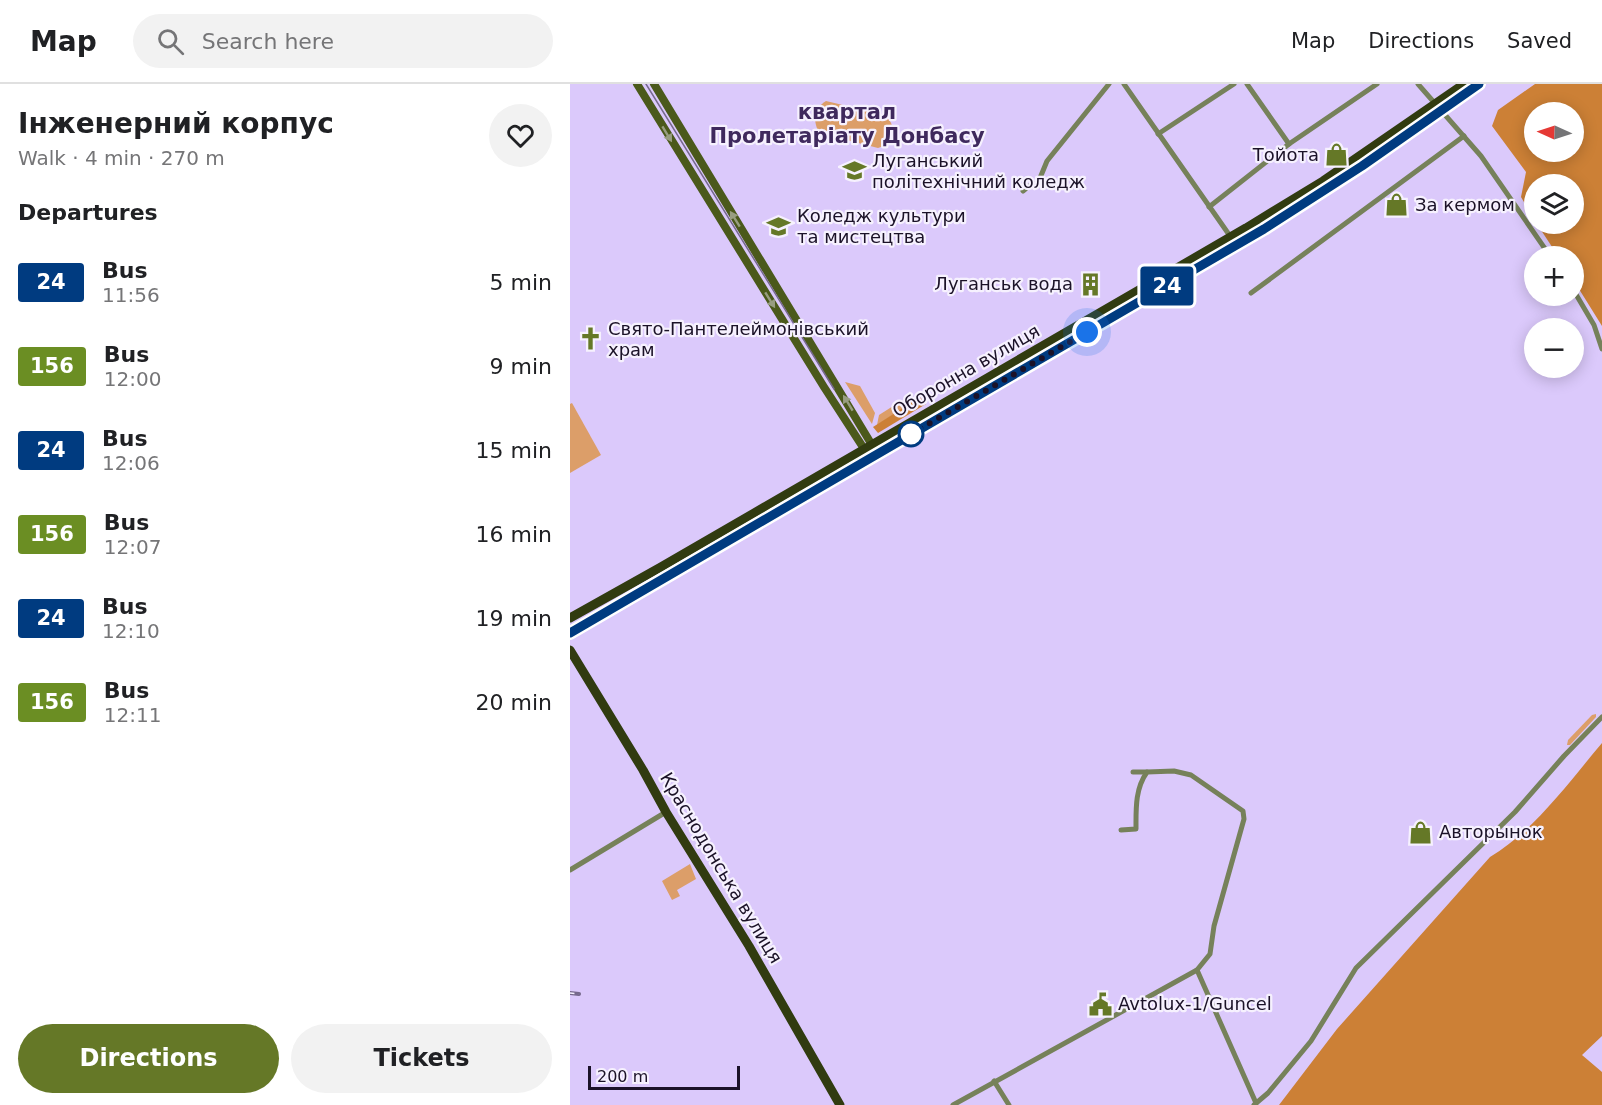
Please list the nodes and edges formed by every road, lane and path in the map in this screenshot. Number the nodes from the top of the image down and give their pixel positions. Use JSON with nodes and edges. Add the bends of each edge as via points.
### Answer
{"nodes":[{"id":1,"x":637,"y":84,"type":"edge"},
{"id":2,"x":654,"y":84,"type":"edge"},
{"id":3,"x":1109,"y":84,"type":"edge"},
{"id":4,"x":1124,"y":84,"type":"edge"},
{"id":5,"x":1234,"y":84,"type":"edge"},
{"id":6,"x":1247,"y":84,"type":"edge"},
{"id":7,"x":1377,"y":84,"type":"edge"},
{"id":8,"x":1418,"y":84,"type":"edge"},
{"id":9,"x":1464,"y":84,"type":"edge"},
{"id":10,"x":1479,"y":84,"type":"edge"},
{"id":11,"x":1439,"y":107,"type":"junction"},
{"id":12,"x":1158,"y":134,"type":"junction"},
{"id":13,"x":1464,"y":136,"type":"junction"},
{"id":14,"x":1289,"y":144,"type":"junction"},
{"id":15,"x":1023,"y":191,"type":"dead end"},
{"id":16,"x":1209,"y":207,"type":"junction"},
{"id":17,"x":1230,"y":236,"type":"junction"},
{"id":18,"x":1543,"y":246,"type":"edge"},
{"id":19,"x":1251,"y":293,"type":"dead end"},
{"id":20,"x":1583,"y":306,"type":"edge"},
{"id":21,"x":1602,"y":349,"type":"edge"},
{"id":22,"x":835,"y":381,"type":"junction"},
{"id":23,"x":824,"y":387,"type":"junction"},
{"id":24,"x":871,"y":452,"type":"junction"},
{"id":25,"x":570,"y":618,"type":"edge"},
{"id":26,"x":570,"y":633,"type":"edge"},
{"id":27,"x":570,"y":650,"type":"edge"},
{"id":28,"x":1602,"y":717,"type":"edge"},
{"id":29,"x":1133,"y":772,"type":"dead end"},
{"id":30,"x":1147,"y":772,"type":"junction"},
{"id":31,"x":666,"y":812,"type":"junction"},
{"id":32,"x":1121,"y":830,"type":"dead end"},
{"id":33,"x":570,"y":870,"type":"edge"},
{"id":34,"x":1197,"y":970,"type":"junction"},
{"id":35,"x":994,"y":1081,"type":"junction"},
{"id":36,"x":1255,"y":1104,"type":"edge"},
{"id":37,"x":840,"y":1105,"type":"edge"},
{"id":38,"x":953,"y":1105,"type":"edge"},
{"id":39,"x":1009,"y":1105,"type":"edge"}],
"edges":[{"from":1,"to":23,"type":"street","one_way":true},
{"from":22,"to":2,"type":"street","one_way":true},
{"from":3,"to":15,"type":"street","via":[[1047,160],[1035,185]]},
{"from":4,"to":12,"type":"street"},
{"from":5,"to":12,"type":"street"},
{"from":6,"to":14,"type":"street"},
{"from":7,"to":14,"type":"street"},
{"from":8,"to":11,"type":"street"},
{"from":9,"to":11,"type":"main road","name":"Оборонна вулиця"},
{"from":10,"to":11,"type":"main road","name":"Оборонна вулиця"},
{"from":11,"to":13,"type":"street"},
{"from":11,"to":17,"type":"main road","name":"Оборонна вулиця"},
{"from":11,"to":24,"type":"main road","name":"Оборонна вулиця","via":[[1362,166],[1264,229]]},
{"from":12,"to":16,"type":"street"},
{"from":13,"to":18,"type":"street"},
{"from":13,"to":19,"type":"street"},
{"from":14,"to":16,"type":"street"},
{"from":16,"to":17,"type":"street"},
{"from":17,"to":24,"type":"main road","name":"Оборонна вулиця"},
{"from":20,"to":21,"type":"street"},
{"from":22,"to":23,"type":"street"},
{"from":24,"to":22,"type":"street","one_way":true},
{"from":23,"to":24,"type":"street"},
{"from":24,"to":25,"type":"main road","name":"Оборонна вулиця"},
{"from":24,"to":26,"type":"main road","name":"Оборонна вулиця"},
{"from":27,"to":31,"type":"main road","name":"Краснодонська вулиця"},
{"from":28,"to":36,"type":"street","via":[[1515,812],[1356,968],[1311,1041]]},
{"from":29,"to":30,"type":"street"},
{"from":30,"to":32,"type":"street","via":[[1137,792],[1136,829]]},
{"from":30,"to":34,"type":"street","via":[[1191,775],[1243,811],[1210,954]]},
{"from":31,"to":33,"type":"street"},
{"from":31,"to":37,"type":"main road","name":"Краснодонська вулиця"},
{"from":34,"to":35,"type":"street"},
{"from":34,"to":36,"type":"street"},
{"from":35,"to":38,"type":"street"},
{"from":35,"to":39,"type":"street"}]}
